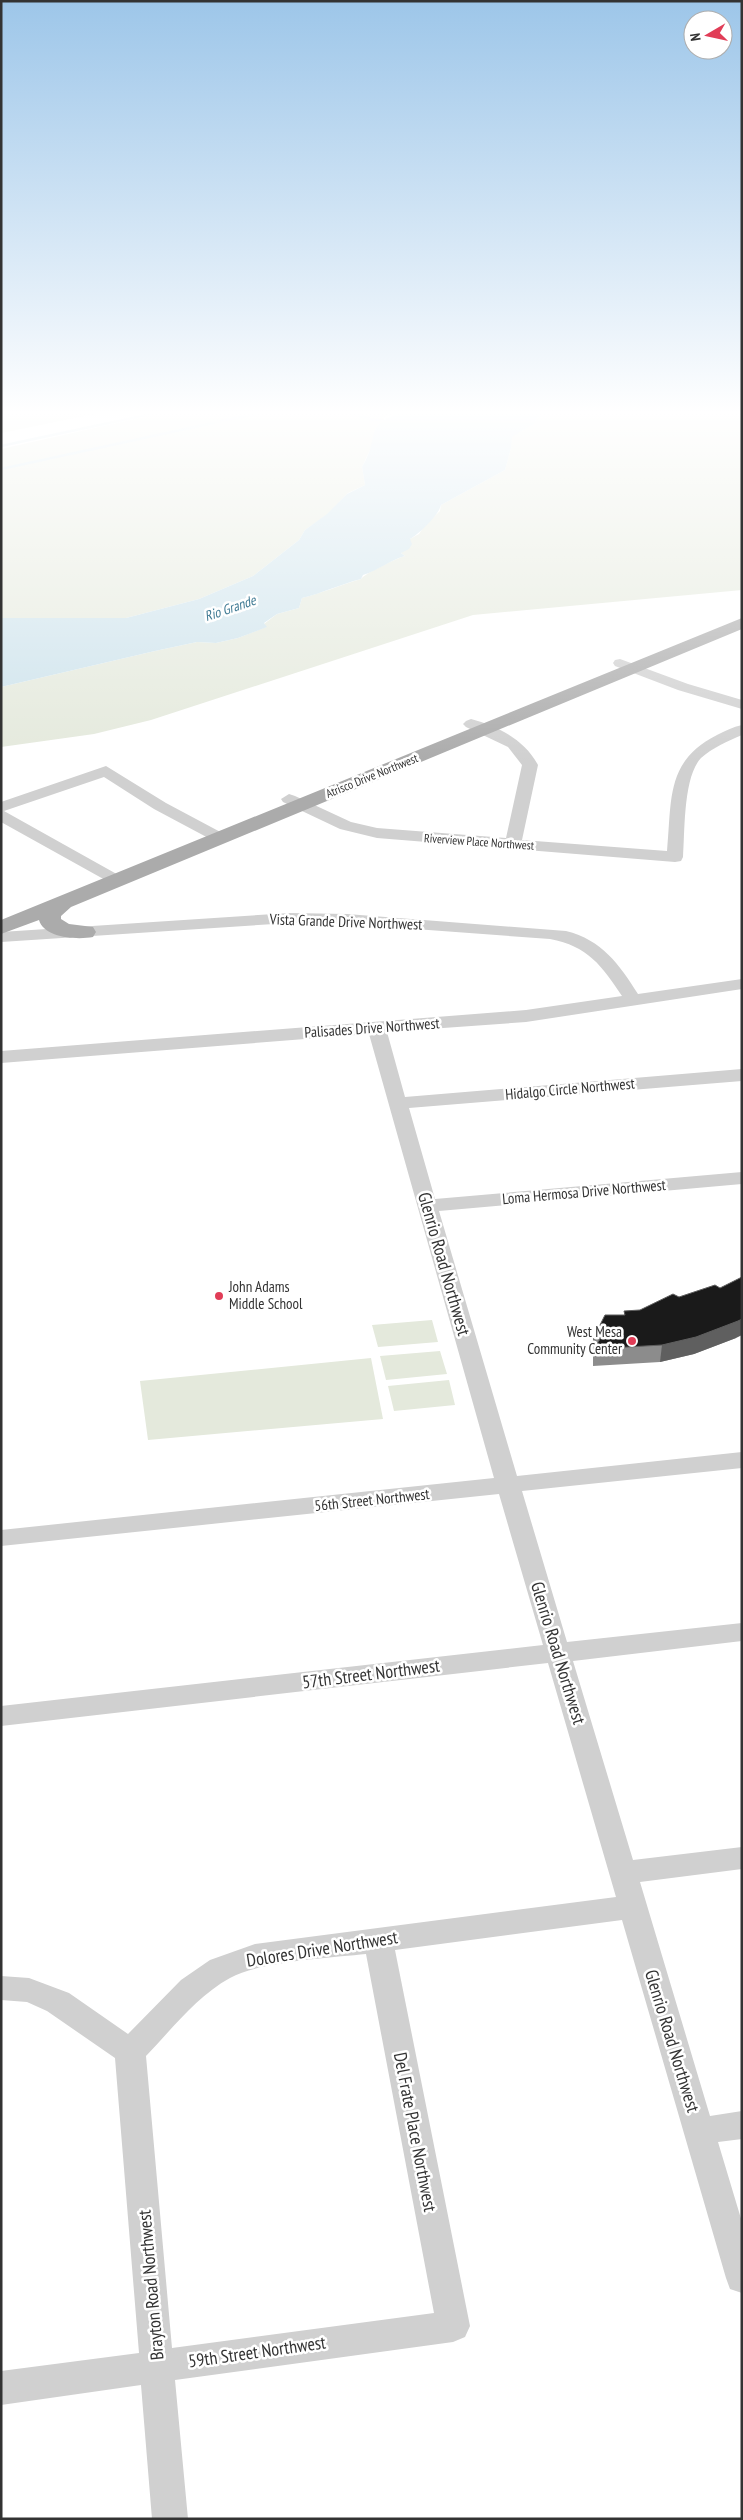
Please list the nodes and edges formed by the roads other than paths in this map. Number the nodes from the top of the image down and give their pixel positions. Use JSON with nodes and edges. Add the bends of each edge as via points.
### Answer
{"nodes":[{"id":1,"x":742,"y":613,"type":"edge"},
{"id":2,"x":742,"y":623,"type":"edge"},
{"id":3,"x":626,"y":665,"type":"junction"},
{"id":4,"x":742,"y":705,"type":"edge"},
{"id":5,"x":477,"y":727,"type":"junction"},
{"id":6,"x":742,"y":729,"type":"edge"},
{"id":7,"x":295,"y":802,"type":"junction"},
{"id":8,"x":1,"y":807,"type":"edge"},
{"id":9,"x":1,"y":815,"type":"edge"},
{"id":10,"x":214,"y":834,"type":"junction"},
{"id":11,"x":513,"y":844,"type":"junction"},
{"id":12,"x":110,"y":878,"type":"junction"},
{"id":13,"x":62,"y":903,"type":"junction"},
{"id":14,"x":1,"y":916,"type":"edge"},
{"id":15,"x":1,"y":928,"type":"edge"},
{"id":16,"x":85,"y":932,"type":"junction"},
{"id":17,"x":1,"y":937,"type":"edge"},
{"id":18,"x":742,"y":984,"type":"edge"},
{"id":19,"x":633,"y":1000,"type":"junction"},
{"id":20,"x":376,"y":1028,"type":"junction"},
{"id":21,"x":1,"y":1057,"type":"edge"},
{"id":22,"x":742,"y":1075,"type":"edge"},
{"id":23,"x":398,"y":1103,"type":"junction"},
{"id":24,"x":742,"y":1178,"type":"edge"},
{"id":25,"x":427,"y":1206,"type":"junction"},
{"id":26,"x":742,"y":1460,"type":"edge"},
{"id":27,"x":508,"y":1484,"type":"junction"},
{"id":28,"x":1,"y":1538,"type":"edge"},
{"id":29,"x":742,"y":1632,"type":"edge"},
{"id":30,"x":558,"y":1652,"type":"junction"},
{"id":31,"x":1,"y":1716,"type":"edge"},
{"id":32,"x":742,"y":1858,"type":"edge"},
{"id":33,"x":623,"y":1873,"type":"junction"},
{"id":34,"x":632,"y":1907,"type":"junction"},
{"id":35,"x":378,"y":1939,"type":"junction"},
{"id":36,"x":1,"y":1988,"type":"edge"},
{"id":37,"x":130,"y":2052,"type":"junction"},
{"id":38,"x":742,"y":2125,"type":"edge"},
{"id":39,"x":699,"y":2131,"type":"junction"},
{"id":40,"x":742,"y":2278,"type":"edge"},
{"id":41,"x":453,"y":2326,"type":"joint"},
{"id":42,"x":158,"y":2365,"type":"junction"},
{"id":43,"x":1,"y":2388,"type":"edge"},
{"id":44,"x":170,"y":2519,"type":"edge"}],
"edges":[{"from":1,"to":3,"type":"main road","name":"Atrisco Drive Northwest"},
{"from":2,"to":3,"type":"main road","name":"Atrisco Drive Northwest"},
{"from":3,"to":4,"type":"street","via":[[683,688]]},
{"from":3,"to":5,"type":"main road","name":"Atrisco Drive Northwest"},
{"from":5,"to":7,"type":"main road","name":"Atrisco Drive Northwest"},
{"from":5,"to":11,"type":"street","via":[[516,745],[526,754],[530,764]]},
{"from":6,"to":11,"type":"street","name":"Riverview Place Northwest","via":[[694,757],[684,773],[675,857]]},
{"from":7,"to":10,"type":"main road","name":"Atrisco Drive Northwest"},
{"from":7,"to":11,"type":"street","name":"Riverview Place Northwest","via":[[346,826],[377,833]]},
{"from":8,"to":10,"type":"street","via":[[106,772],[160,806]]},
{"from":9,"to":12,"type":"street"},
{"from":10,"to":12,"type":"main road","name":"Atrisco Drive Northwest"},
{"from":12,"to":13,"type":"main road","name":"Atrisco Drive Northwest"},
{"from":12,"to":14,"type":"main road","name":"Atrisco Drive Northwest"},
{"from":13,"to":15,"type":"main road","name":"Atrisco Drive Northwest"},
{"from":13,"to":16,"type":"main road","via":[[50,914],[50,922],[64,930]]},
{"from":16,"to":17,"type":"street","name":"Vista Grande Drive Northwest"},
{"from":16,"to":19,"type":"street","name":"Vista Grande Drive Northwest","via":[[290,918],[347,919],[557,935],[581,941],[600,953]]},
{"from":18,"to":19,"type":"street","name":"Palisades Drive Northwest"},
{"from":19,"to":20,"type":"street","name":"Palisades Drive Northwest","via":[[526,1016]]},
{"from":20,"to":21,"type":"street","name":"Palisades Drive Northwest"},
{"from":20,"to":23,"type":"street","name":"Glenrio Road Northwest"},
{"from":22,"to":23,"type":"street","name":"Hidalgo Circle Northwest"},
{"from":23,"to":25,"type":"street","name":"Glenrio Road Northwest"},
{"from":24,"to":25,"type":"street","name":"Loma Hermosa Drive Northwest"},
{"from":25,"to":27,"type":"street","name":"Glenrio Road Northwest"},
{"from":26,"to":27,"type":"street","name":"56th Street Northwest"},
{"from":27,"to":28,"type":"street","name":"56th Street Northwest"},
{"from":27,"to":30,"type":"street","name":"Glenrio Road Northwest"},
{"from":29,"to":30,"type":"street","name":"57th Street Northwest"},
{"from":30,"to":31,"type":"street","name":"57th Street Northwest"},
{"from":30,"to":33,"type":"street","name":"Glenrio Road Northwest"},
{"from":32,"to":33,"type":"street"},
{"from":33,"to":34,"type":"street","name":"Glenrio Road Northwest"},
{"from":34,"to":35,"type":"street","name":"Dolores Drive Northwest"},
{"from":34,"to":39,"type":"street","name":"Glenrio Road Northwest"},
{"from":35,"to":37,"type":"street","name":"Dolores Drive Northwest","via":[[255,1956],[220,1969],[191,1989]]},
{"from":35,"to":41,"type":"street","name":"Del Frate Place Northwest"},
{"from":36,"to":37,"type":"street","via":[[29,1990],[58,2002]]},
{"from":37,"to":42,"type":"street","name":"Brayton Road Northwest"},
{"from":38,"to":39,"type":"street"},
{"from":39,"to":40,"type":"street","name":"Glenrio Road Northwest"},
{"from":41,"to":42,"type":"street","name":"59th Street Northwest"},
{"from":42,"to":43,"type":"street","name":"59th Street Northwest"},
{"from":42,"to":44,"type":"street","name":"Brayton Road Northwest"}]}
